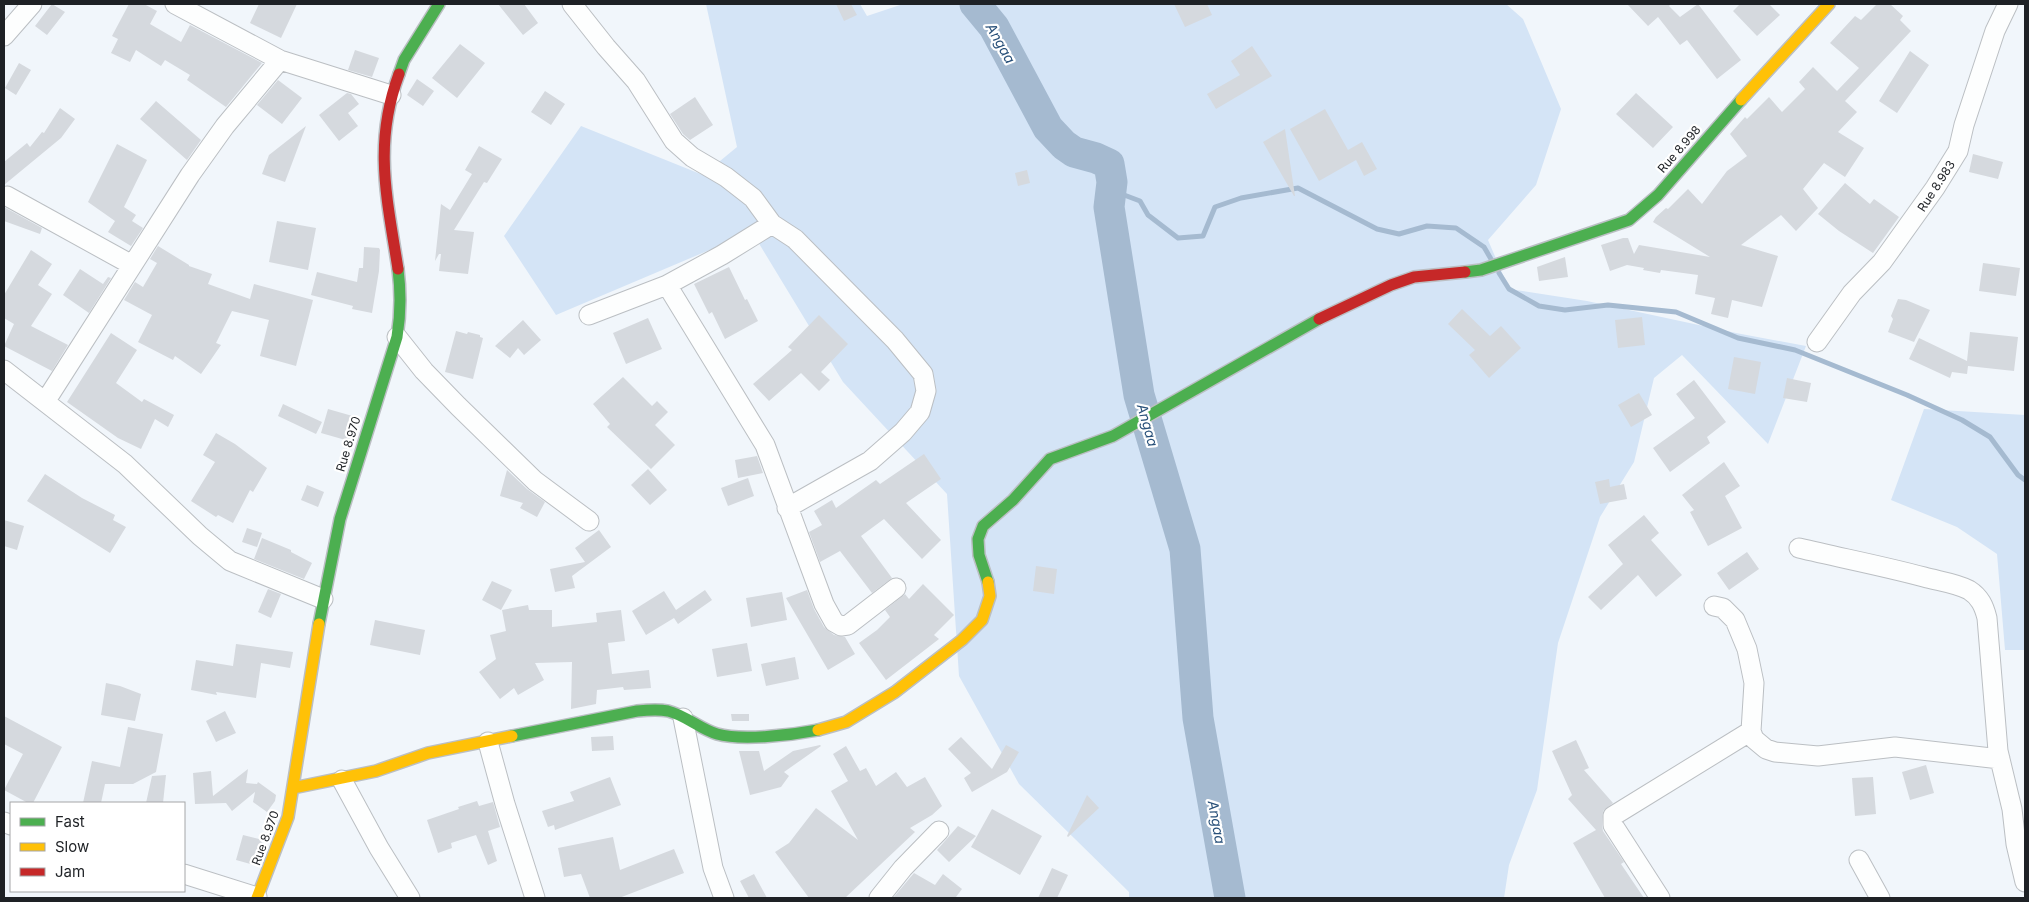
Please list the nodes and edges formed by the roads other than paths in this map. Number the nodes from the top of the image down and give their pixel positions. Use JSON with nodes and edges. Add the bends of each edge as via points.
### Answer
{"nodes":[{"id":1,"x":32,"y":4,"type":"edge"},
{"id":2,"x":175,"y":4,"type":"edge"},
{"id":3,"x":439,"y":4,"type":"edge"},
{"id":4,"x":572,"y":4,"type":"edge"},
{"id":5,"x":1829,"y":4,"type":"edge"},
{"id":6,"x":2008,"y":4,"type":"edge"},
{"id":7,"x":4,"y":36,"type":"edge"},
{"id":8,"x":280,"y":60,"type":"junction"},
{"id":9,"x":391,"y":95,"type":"junction"},
{"id":10,"x":7,"y":196,"type":"dead end"},
{"id":11,"x":772,"y":224,"type":"junction"},
{"id":12,"x":132,"y":265,"type":"junction"},
{"id":13,"x":667,"y":285,"type":"junction"},
{"id":14,"x":589,"y":315,"type":"dead end"},
{"id":15,"x":397,"y":337,"type":"junction"},
{"id":16,"x":1816,"y":342,"type":"dead end"},
{"id":17,"x":4,"y":370,"type":"edge"},
{"id":18,"x":45,"y":402,"type":"junction"},
{"id":19,"x":787,"y":508,"type":"junction"},
{"id":20,"x":588,"y":521,"type":"dead end"},
{"id":21,"x":1799,"y":548,"type":"dead end"},
{"id":22,"x":896,"y":588,"type":"dead end"},
{"id":23,"x":323,"y":599,"type":"junction"},
{"id":24,"x":1714,"y":606,"type":"dead end"},
{"id":25,"x":683,"y":718,"type":"junction"},
{"id":26,"x":1751,"y":731,"type":"junction"},
{"id":27,"x":488,"y":742,"type":"junction"},
{"id":28,"x":2000,"y":759,"type":"junction"},
{"id":29,"x":342,"y":780,"type":"junction"},
{"id":30,"x":293,"y":788,"type":"junction"},
{"id":31,"x":2019,"y":809,"type":"edge"},
{"id":32,"x":939,"y":831,"type":"dead end"},
{"id":33,"x":1859,"y":860,"type":"dead end"},
{"id":34,"x":185,"y":874,"type":"edge"},
{"id":35,"x":2025,"y":882,"type":"edge"},
{"id":36,"x":257,"y":897,"type":"edge"},
{"id":37,"x":410,"y":898,"type":"edge"},
{"id":38,"x":535,"y":898,"type":"edge"},
{"id":39,"x":724,"y":898,"type":"edge"},
{"id":40,"x":879,"y":898,"type":"edge"},
{"id":41,"x":1660,"y":898,"type":"edge"},
{"id":42,"x":1880,"y":898,"type":"edge"}],
"edges":[{"from":1,"to":7,"type":"street"},
{"from":2,"to":8,"type":"street"},
{"from":3,"to":9,"type":"street","name":"Rue 8.970","via":[[404,60]]},
{"from":4,"to":11,"type":"street","via":[[636,81],[674,141],[752,198]]},
{"from":5,"to":25,"type":"street","name":"Rue 8.998","via":[[1641,213],[1623,223],[1516,260],[1481,270],[1414,278],[1391,285],[1326,315],[1113,436],[1050,459],[984,526],[978,540],[990,596],[982,620],[896,692],[862,713],[825,729],[790,736],[717,734]]},
{"from":6,"to":16,"type":"street","name":"Rue 8.983","via":[[1992,40],[1958,151],[1882,262],[1852,294]]},
{"from":8,"to":9,"type":"street"},
{"from":8,"to":12,"type":"street","via":[[225,126]]},
{"from":9,"to":15,"type":"street","name":"Rue 8.970","via":[[384,132],[383,169],[401,293]]},
{"from":10,"to":12,"type":"street"},
{"from":11,"to":13,"type":"street"},
{"from":11,"to":19,"type":"street","via":[[795,239],[895,340],[923,374],[926,392],[920,412],[904,432],[870,461]]},
{"from":12,"to":18,"type":"street"},
{"from":13,"to":14,"type":"street"},
{"from":13,"to":19,"type":"street","via":[[765,445]]},
{"from":15,"to":20,"type":"street","via":[[424,371],[535,481]]},
{"from":15,"to":23,"type":"street","name":"Rue 8.970","via":[[340,519]]},
{"from":17,"to":18,"type":"street"},
{"from":18,"to":23,"type":"street","via":[[124,464],[230,561]]},
{"from":19,"to":22,"type":"street","via":[[834,622],[848,625]]},
{"from":21,"to":28,"type":"street","via":[[1899,570],[1968,590],[1977,596],[1984,605],[1987,618]]},
{"from":23,"to":30,"type":"street","name":"Rue 8.970"},
{"from":24,"to":26,"type":"street","via":[[1724,608],[1735,620],[1747,649],[1754,684]]},
{"from":25,"to":27,"type":"street","name":"Rue 8.998","via":[[669,711],[637,711]]},
{"from":25,"to":39,"type":"street","via":[[713,868]]},
{"from":26,"to":28,"type":"street","via":[[1754,739],[1775,752],[1818,756],[1895,747]]},
{"from":26,"to":41,"type":"street","via":[[1613,816],[1613,825]]},
{"from":27,"to":29,"type":"street","name":"Rue 8.998","via":[[428,753],[376,772]]},
{"from":27,"to":38,"type":"street"},
{"from":28,"to":31,"type":"street"},
{"from":29,"to":30,"type":"street","name":"Rue 8.998"},
{"from":29,"to":37,"type":"street"},
{"from":30,"to":36,"type":"street","name":"Rue 8.970","via":[[288,817]]},
{"from":31,"to":35,"type":"street","via":[[2016,844]]},
{"from":32,"to":40,"type":"street"},
{"from":33,"to":42,"type":"street"},
{"from":34,"to":36,"type":"street"}]}
